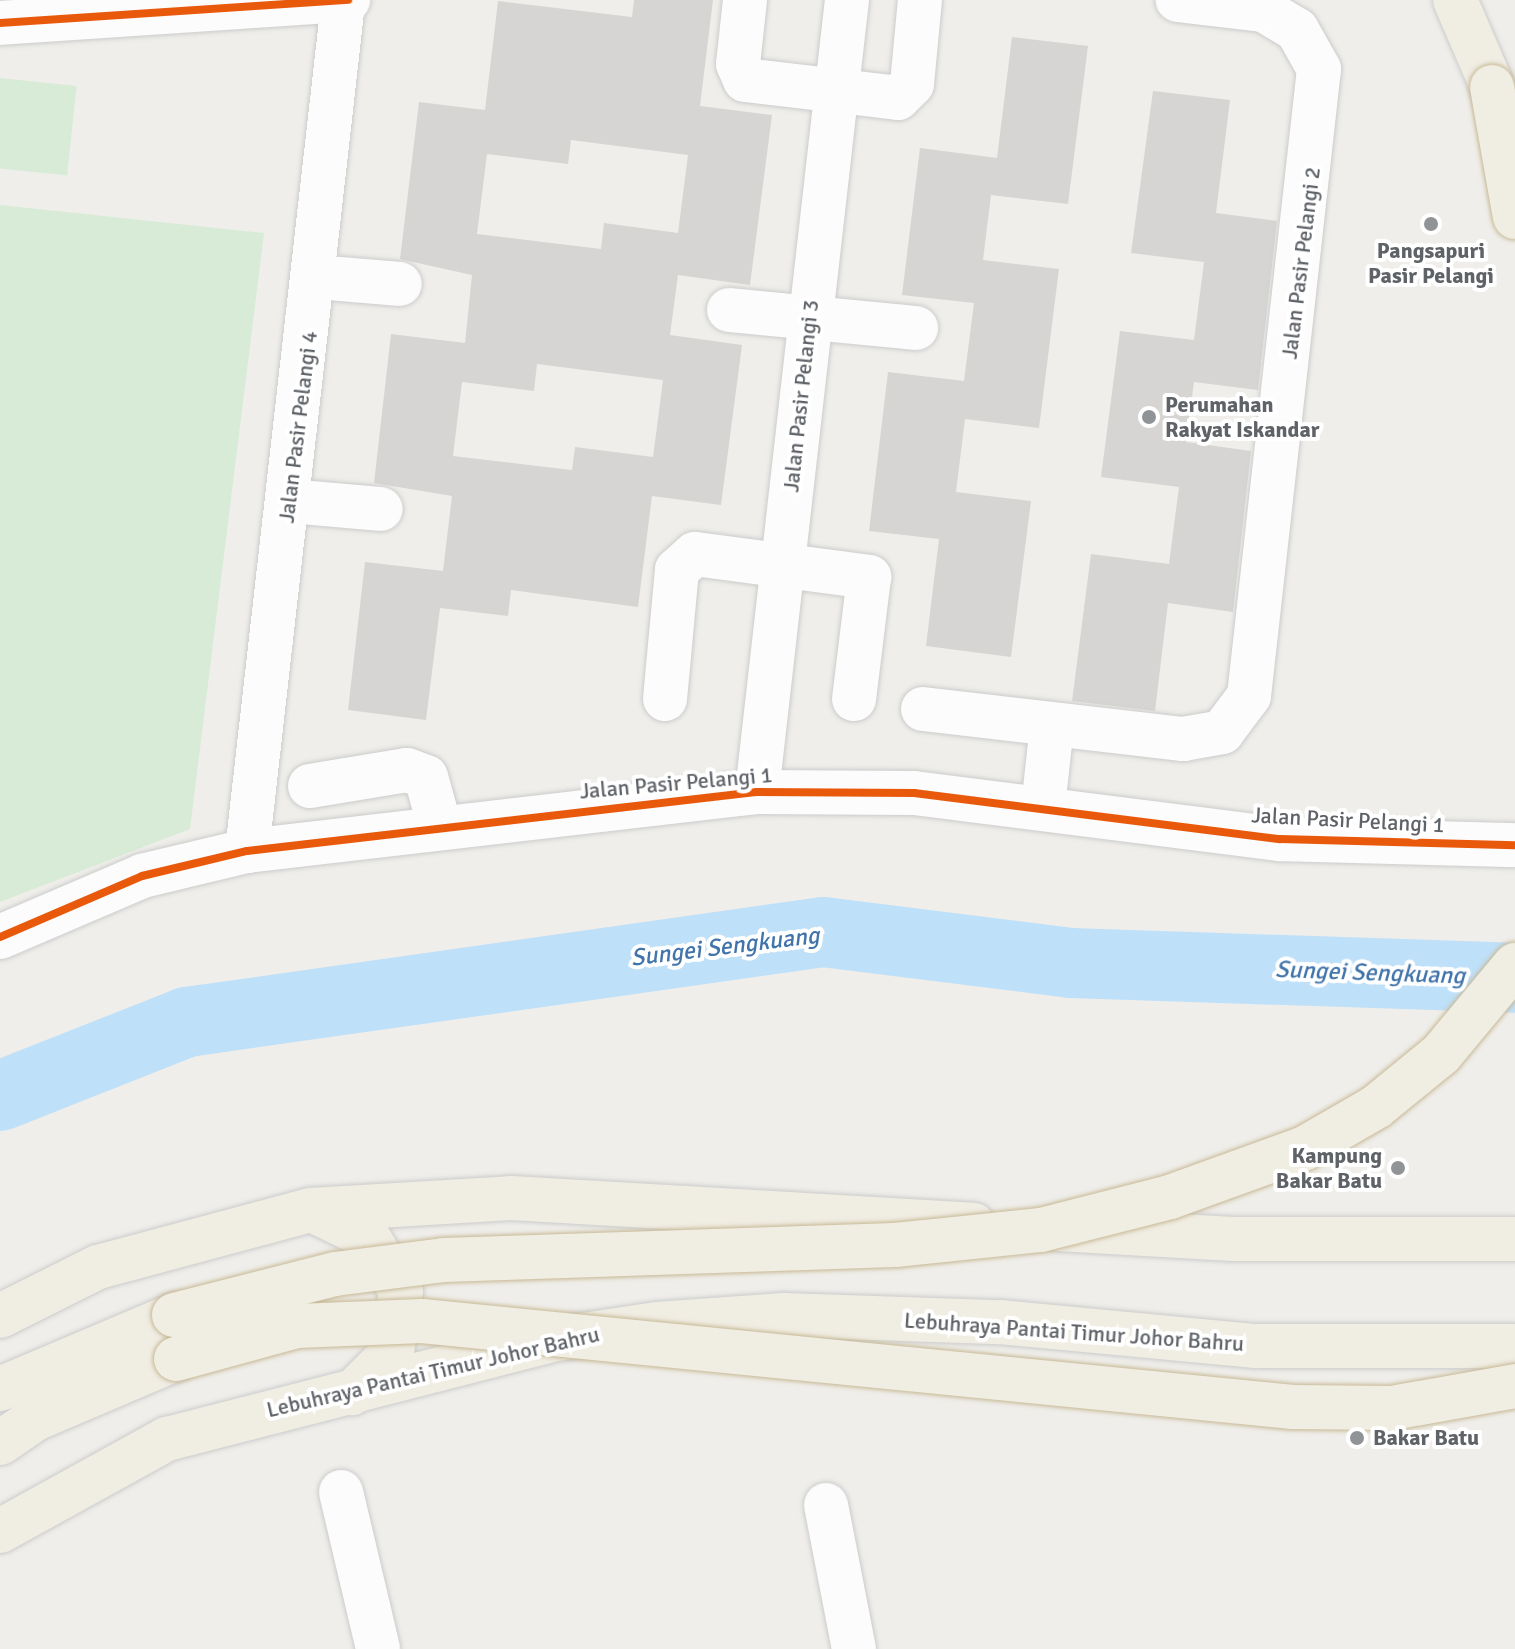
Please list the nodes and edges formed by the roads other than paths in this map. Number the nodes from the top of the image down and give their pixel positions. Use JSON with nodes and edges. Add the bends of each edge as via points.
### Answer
{"nodes":[{"id":1,"x":745,"y":0,"type":"edge"},
{"id":2,"x":847,"y":0,"type":"edge"},
{"id":3,"x":920,"y":0,"type":"edge"},
{"id":4,"x":1178,"y":0,"type":"edge"},
{"id":5,"x":345,"y":1,"type":"edge"},
{"id":6,"x":1440,"y":1,"type":"edge"},
{"id":7,"x":0,"y":23,"type":"edge"},
{"id":8,"x":1492,"y":87,"type":"junction"},
{"id":9,"x":836,"y":93,"type":"junction"},
{"id":10,"x":1515,"y":140,"type":"edge"},
{"id":11,"x":1515,"y":217,"type":"edge"},
{"id":12,"x":315,"y":277,"type":"junction"},
{"id":13,"x":400,"y":284,"type":"dead end"},
{"id":14,"x":729,"y":310,"type":"dead end"},
{"id":15,"x":809,"y":318,"type":"junction"},
{"id":16,"x":916,"y":328,"type":"dead end"},
{"id":17,"x":289,"y":501,"type":"junction"},
{"id":18,"x":381,"y":509,"type":"dead end"},
{"id":19,"x":784,"y":566,"type":"junction"},
{"id":20,"x":665,"y":699,"type":"dead end"},
{"id":21,"x":854,"y":699,"type":"dead end"},
{"id":22,"x":923,"y":709,"type":"dead end"},
{"id":23,"x":1052,"y":725,"type":"junction"},
{"id":24,"x":310,"y":786,"type":"dead end"},
{"id":25,"x":757,"y":792,"type":"junction"},
{"id":26,"x":1043,"y":807,"type":"junction"},
{"id":27,"x":440,"y":827,"type":"junction"},
{"id":28,"x":1515,"y":845,"type":"edge"},
{"id":29,"x":247,"y":851,"type":"junction"},
{"id":30,"x":0,"y":937,"type":"edge"},
{"id":31,"x":1515,"y":965,"type":"edge"},
{"id":32,"x":311,"y":1210,"type":"junction"},
{"id":33,"x":1515,"y":1239,"type":"edge"},
{"id":34,"x":0,"y":1316,"type":"edge"},
{"id":35,"x":1515,"y":1346,"type":"edge"},
{"id":36,"x":1515,"y":1386,"type":"edge"},
{"id":37,"x":0,"y":1389,"type":"edge"},
{"id":38,"x":350,"y":1395,"type":"junction"},
{"id":39,"x":0,"y":1443,"type":"edge"},
{"id":40,"x":341,"y":1492,"type":"dead end"},
{"id":41,"x":826,"y":1505,"type":"dead end"},
{"id":42,"x":0,"y":1531,"type":"edge"},
{"id":43,"x":378,"y":1649,"type":"edge"},
{"id":44,"x":854,"y":1649,"type":"edge"}],
"edges":[{"from":1,"to":9,"type":"street","via":[[738,64],[745,80]]},
{"from":2,"to":9,"type":"street","name":"Jalan Pasir Pelangi 3"},
{"from":3,"to":9,"type":"street","via":[[912,84],[898,98]]},
{"from":4,"to":23,"type":"street","name":"Jalan Pasir Pelangi 2","via":[[1264,10],[1297,30],[1319,69],[1249,696],[1222,732],[1183,739]]},
{"from":5,"to":7,"type":"street"},
{"from":5,"to":12,"type":"street","name":"Jalan Pasir Pelangi 4"},
{"from":6,"to":8,"type":"highway"},
{"from":8,"to":10,"type":"highway","bridge":true},
{"from":8,"to":11,"type":"highway","bridge":true},
{"from":9,"to":15,"type":"street","name":"Jalan Pasir Pelangi 3"},
{"from":12,"to":13,"type":"street"},
{"from":12,"to":17,"type":"street","name":"Jalan Pasir Pelangi 4"},
{"from":14,"to":15,"type":"street"},
{"from":15,"to":16,"type":"street"},
{"from":15,"to":19,"type":"street","name":"Jalan Pasir Pelangi 3"},
{"from":17,"to":18,"type":"street"},
{"from":17,"to":29,"type":"street","name":"Jalan Pasir Pelangi 4"},
{"from":19,"to":20,"type":"street","via":[[695,554],[677,570]]},
{"from":19,"to":21,"type":"street","via":[[869,577]]},
{"from":19,"to":25,"type":"street","name":"Jalan Pasir Pelangi 3"},
{"from":22,"to":23,"type":"street","name":"Jalan Pasir Pelangi 2"},
{"from":23,"to":26,"type":"street"},
{"from":24,"to":27,"type":"street","via":[[407,770],[426,777]]},
{"from":25,"to":26,"type":"street","name":"Jalan Pasir Pelangi 1","via":[[914,793]]},
{"from":25,"to":27,"type":"street","name":"Jalan Pasir Pelangi 1"},
{"from":26,"to":28,"type":"street","name":"Jalan Pasir Pelangi 1","via":[[1280,839]]},
{"from":27,"to":29,"type":"street","name":"Jalan Pasir Pelangi 1"},
{"from":29,"to":30,"type":"street","name":"Jalan Pasir Pelangi 1","via":[[142,876]]},
{"from":31,"to":37,"type":"highway","bridge":true,"via":[[1441,1054],[1376,1107],[1305,1148],[1170,1197],[1041,1230],[895,1245],[444,1260],[335,1274],[174,1315]]},
{"from":32,"to":33,"type":"highway","via":[[511,1198],[1233,1239]]},
{"from":32,"to":34,"type":"highway","via":[[98,1267]]},
{"from":32,"to":38,"type":"highway","via":[[368,1237],[401,1291],[392,1353]]},
{"from":35,"to":38,"type":"highway","name":"Lebuhraya Pantai Timur Johor Bahru","via":[[1256,1346],[1000,1322],[784,1315],[557,1339]]},
{"from":36,"to":39,"type":"highway","bridge":true,"via":[[1392,1408],[1293,1407],[422,1321],[297,1326],[176,1359],[35,1419]]},
{"from":38,"to":42,"type":"highway","name":"Lebuhraya Pantai Timur Johor Bahru","via":[[167,1439]]},
{"from":40,"to":43,"type":"street"},
{"from":41,"to":44,"type":"street"}]}
